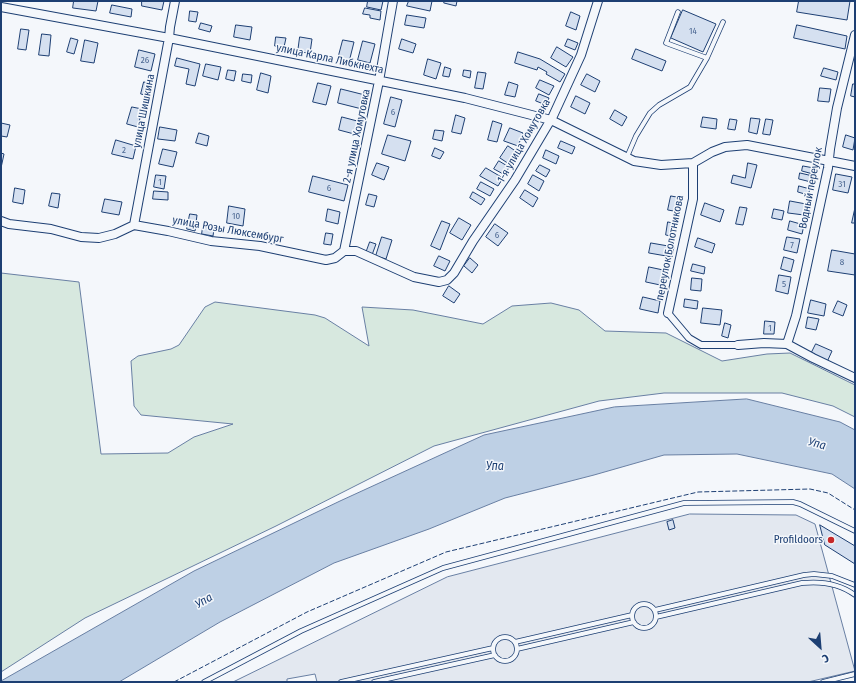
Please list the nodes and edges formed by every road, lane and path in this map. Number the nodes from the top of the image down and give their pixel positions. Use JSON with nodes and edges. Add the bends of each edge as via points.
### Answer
{"nodes":[{"id":1,"x":175,"y":1,"type":"edge"},
{"id":2,"x":394,"y":1,"type":"edge"},
{"id":3,"x":598,"y":1,"type":"edge"},
{"id":4,"x":1,"y":7,"type":"edge"},
{"id":5,"x":678,"y":12,"type":"dead end"},
{"id":6,"x":723,"y":22,"type":"dead end"},
{"id":7,"x":855,"y":35,"type":"edge"},
{"id":8,"x":169,"y":38,"type":"junction"},
{"id":9,"x":707,"y":58,"type":"junction"},
{"id":10,"x":379,"y":81,"type":"junction"},
{"id":11,"x":551,"y":120,"type":"junction"},
{"id":12,"x":627,"y":157,"type":"junction"},
{"id":13,"x":829,"y":161,"type":"junction"},
{"id":14,"x":693,"y":163,"type":"junction"},
{"id":15,"x":855,"y":166,"type":"edge"},
{"id":16,"x":1,"y":222,"type":"edge"},
{"id":17,"x":134,"y":225,"type":"junction"},
{"id":18,"x":344,"y":251,"type":"junction"},
{"id":19,"x":668,"y":313,"type":"joint"},
{"id":20,"x":787,"y":344,"type":"junction"},
{"id":21,"x":738,"y":346,"type":"joint"},
{"id":22,"x":855,"y":378,"type":"edge"},
{"id":23,"x":855,"y":531,"type":"edge"},
{"id":24,"x":855,"y":585,"type":"edge"},
{"id":25,"x":855,"y":595,"type":"edge"},
{"id":26,"x":654,"y":610,"type":"junction"},
{"id":27,"x":632,"y":615,"type":"junction"},
{"id":28,"x":656,"y":617,"type":"junction"},
{"id":29,"x":634,"y":622,"type":"junction"},
{"id":30,"x":515,"y":642,"type":"junction"},
{"id":31,"x":493,"y":648,"type":"junction"},
{"id":32,"x":517,"y":649,"type":"junction"},
{"id":33,"x":495,"y":655,"type":"junction"},
{"id":34,"x":855,"y":674,"type":"edge"},
{"id":35,"x":204,"y":682,"type":"edge"},
{"id":36,"x":341,"y":682,"type":"edge"},
{"id":37,"x":374,"y":682,"type":"edge"},
{"id":38,"x":823,"y":682,"type":"edge"}],
"edges":[{"from":1,"to":8,"type":"street","name":"улица Шишкина"},
{"from":2,"to":10,"type":"street","name":"2-я улица Хомутовка"},
{"from":3,"to":11,"type":"street","name":"1-я улица Хомутовка","via":[[581,55]]},
{"from":4,"to":8,"type":"street","name":"улица Карла Либкнехта"},
{"from":5,"to":9,"type":"lane","via":[[666,42]]},
{"from":6,"to":9,"type":"lane"},
{"from":7,"to":13,"type":"street","name":"Водный переулок","via":[[837,108]]},
{"from":8,"to":10,"type":"street","name":"улица Карла Либкнехта"},
{"from":8,"to":17,"type":"street","name":"улица Шишкина"},
{"from":9,"to":12,"type":"lane","via":[[690,87],[650,113]]},
{"from":10,"to":11,"type":"street","name":"улица Карла Либкнехта","via":[[466,98]]},
{"from":10,"to":18,"type":"street","name":"2-я улица Хомутовка"},
{"from":11,"to":12,"type":"street","name":"улица Карла Либкнехта"},
{"from":11,"to":18,"type":"street","name":"1-я улица Хомутовка","via":[[515,180],[447,280],[439,282],[414,277],[356,251]]},
{"from":12,"to":14,"type":"street","name":"улица Карла Либкнехта","via":[[661,165]]},
{"from":13,"to":14,"type":"street","via":[[747,145],[725,147]]},
{"from":13,"to":15,"type":"street"},
{"from":13,"to":20,"type":"street","name":"Водный переулок","via":[[796,316]]},
{"from":14,"to":19,"type":"street","name":"переулок Болотникова","via":[[693,198]]},
{"from":16,"to":17,"type":"street","via":[[99,238]]},
{"from":17,"to":18,"type":"street","name":"улица Розы Люксембург","via":[[326,260],[335,258]]},
{"from":19,"to":21,"type":"street","via":[[689,338],[701,345]]},
{"from":20,"to":21,"type":"street"},
{"from":20,"to":22,"type":"street"},
{"from":23,"to":35,"type":"lane","via":[[793,502],[682,504],[444,568],[302,631]]},
{"from":24,"to":26,"type":"lane","via":[[832,576],[804,575]]},
{"from":25,"to":28,"type":"lane","via":[[843,587],[829,583],[802,583]]},
{"from":26,"to":27,"type":"lane","via":[[649,605],[642,604],[635,608]]},
{"from":26,"to":28,"type":"lane"},
{"from":27,"to":29,"type":"lane"},
{"from":27,"to":30,"type":"lane"},
{"from":28,"to":29,"type":"lane","via":[[654,623],[647,628],[641,628]]},
{"from":29,"to":32,"type":"lane"},
{"from":30,"to":31,"type":"lane","via":[[502,637],[496,641]]},
{"from":30,"to":32,"type":"lane"},
{"from":31,"to":33,"type":"lane"},
{"from":31,"to":36,"type":"lane"},
{"from":32,"to":33,"type":"lane","via":[[512,659],[501,660]]},
{"from":33,"to":37,"type":"lane"},
{"from":34,"to":38,"type":"lane"}]}
